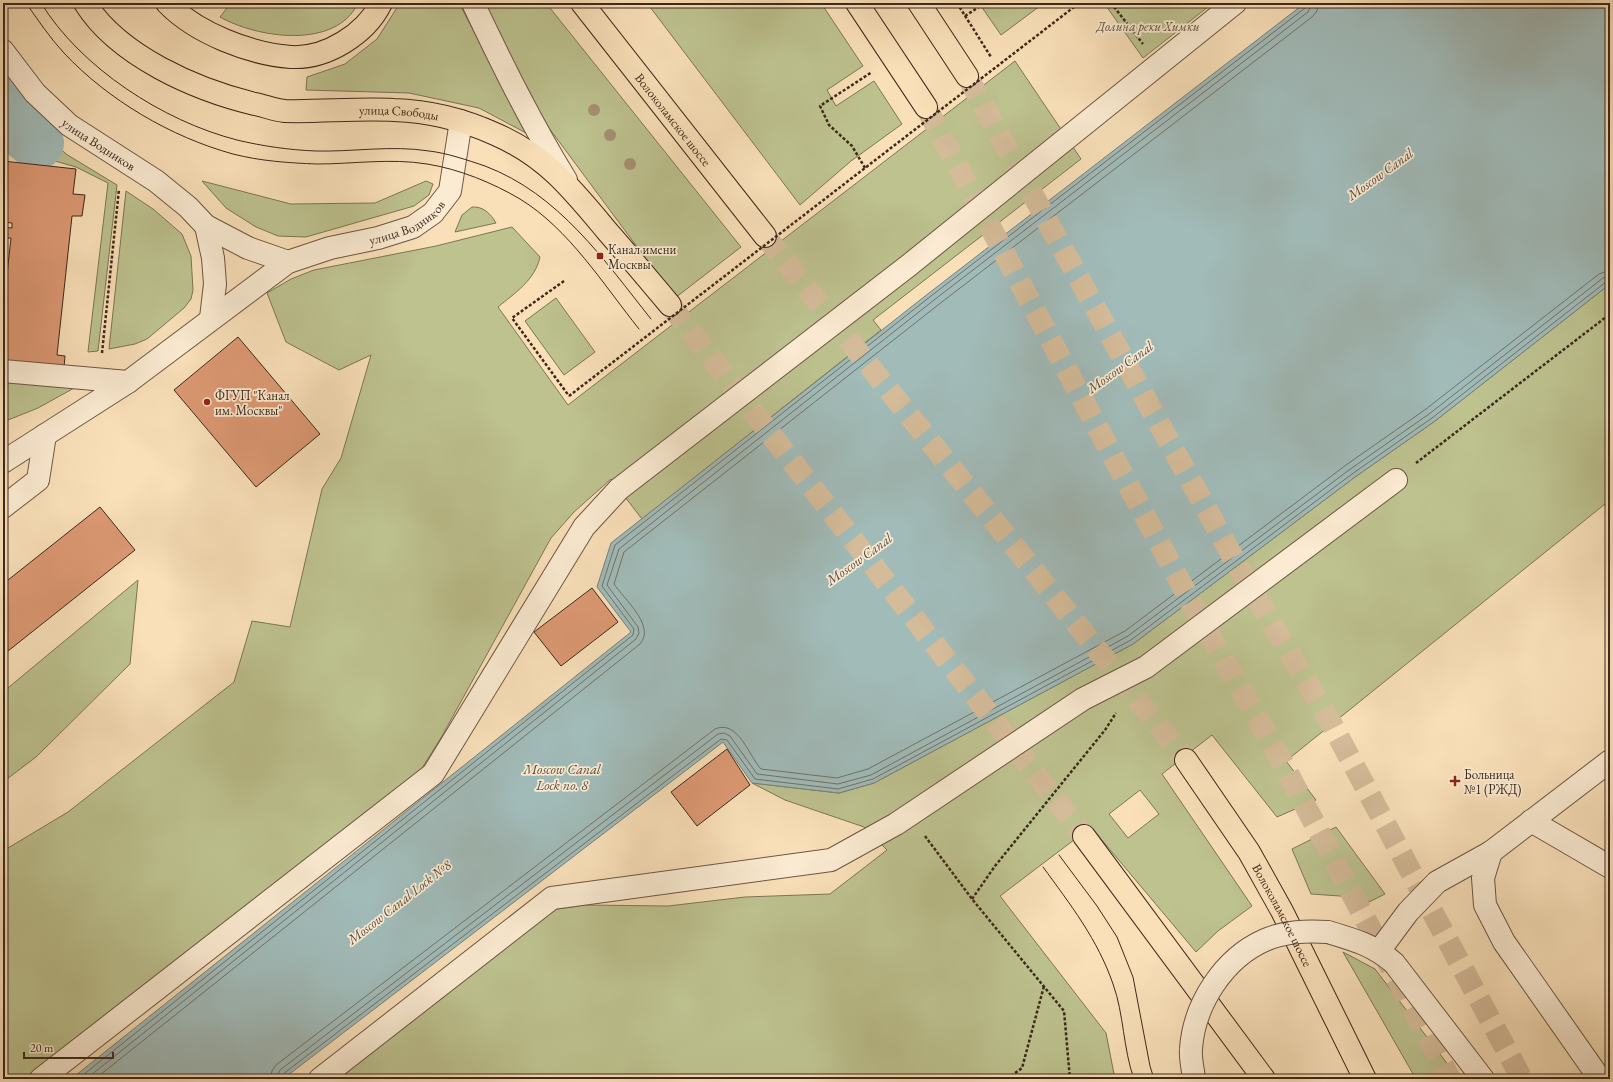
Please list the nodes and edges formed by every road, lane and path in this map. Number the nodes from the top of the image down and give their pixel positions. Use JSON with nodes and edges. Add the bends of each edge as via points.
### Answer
{"nodes":[{"id":1,"x":85,"y":3,"type":"edge"},
{"id":2,"x":167,"y":3,"type":"edge"},
{"id":3,"x":381,"y":3,"type":"edge"},
{"id":4,"x":473,"y":3,"type":"edge"},
{"id":5,"x":582,"y":3,"type":"edge"},
{"id":6,"x":857,"y":3,"type":"edge"},
{"id":7,"x":919,"y":3,"type":"edge"},
{"id":8,"x":957,"y":3,"type":"edge"},
{"id":9,"x":985,"y":3,"type":"edge"},
{"id":10,"x":1072,"y":3,"type":"edge"},
{"id":11,"x":1112,"y":3,"type":"edge"},
{"id":12,"x":1235,"y":3,"type":"edge"},
{"id":13,"x":965,"y":16,"type":"junction"},
{"id":14,"x":3,"y":52,"type":"edge"},
{"id":15,"x":991,"y":57,"type":"dead end"},
{"id":16,"x":1158,"y":64,"type":"junction"},
{"id":17,"x":869,"y":74,"type":"dead end"},
{"id":18,"x":967,"y":76,"type":"tunnel mouth"},
{"id":19,"x":926,"y":107,"type":"tunnel mouth"},
{"id":20,"x":461,"y":121,"type":"junction"},
{"id":21,"x":865,"y":168,"type":"junction"},
{"id":22,"x":120,"y":182,"type":"dead end"},
{"id":23,"x":570,"y":186,"type":"junction"},
{"id":24,"x":206,"y":226,"type":"junction"},
{"id":25,"x":765,"y":236,"type":"tunnel mouth"},
{"id":26,"x":288,"y":262,"type":"junction"},
{"id":27,"x":564,"y":281,"type":"dead end"},
{"id":28,"x":670,"y":305,"type":"tunnel mouth"},
{"id":29,"x":1610,"y":314,"type":"edge"},
{"id":30,"x":211,"y":318,"type":"junction"},
{"id":31,"x":3,"y":371,"type":"edge"},
{"id":32,"x":99,"y":380,"type":"junction"},
{"id":33,"x":128,"y":382,"type":"junction"},
{"id":34,"x":45,"y":435,"type":"junction"},
{"id":35,"x":3,"y":462,"type":"edge"},
{"id":36,"x":1396,"y":480,"type":"joint"},
{"id":37,"x":3,"y":507,"type":"edge"},
{"id":38,"x":1117,"y":712,"type":"dead end"},
{"id":39,"x":1186,"y":760,"type":"tunnel mouth"},
{"id":40,"x":1610,"y":760,"type":"edge"},
{"id":41,"x":909,"y":814,"type":"junction"},
{"id":42,"x":1531,"y":821,"type":"junction"},
{"id":43,"x":1084,"y":836,"type":"tunnel mouth"},
{"id":44,"x":1491,"y":852,"type":"junction"},
{"id":45,"x":1610,"y":867,"type":"edge"},
{"id":46,"x":972,"y":899,"type":"junction"},
{"id":47,"x":1379,"y":951,"type":"junction"},
{"id":48,"x":1044,"y":986,"type":"junction"},
{"id":49,"x":41,"y":1079,"type":"edge"},
{"id":50,"x":320,"y":1079,"type":"edge"},
{"id":51,"x":1007,"y":1079,"type":"edge"},
{"id":52,"x":1070,"y":1079,"type":"edge"},
{"id":53,"x":1194,"y":1079,"type":"edge"},
{"id":54,"x":1264,"y":1079,"type":"edge"},
{"id":55,"x":1365,"y":1079,"type":"edge"},
{"id":56,"x":1483,"y":1079,"type":"edge"},
{"id":57,"x":1600,"y":1079,"type":"edge"}],
"edges":[{"from":1,"to":20,"type":"main road","name":"улица Свободы","via":[[93,15],[121,42],[152,63],[189,84],[228,98],[284,111],[394,110]]},
{"from":2,"to":3,"type":"main road","via":[[215,36],[253,49],[292,57],[315,54],[352,38]]},
{"from":4,"to":23,"type":"street","via":[[508,79]]},
{"from":5,"to":25,"type":"main road","name":"Волоколамское шоссе"},
{"from":6,"to":19,"type":"main road"},
{"from":7,"to":18,"type":"main road"},
{"from":8,"to":13,"type":"path"},
{"from":9,"to":13,"type":"path"},
{"from":10,"to":21,"type":"path","bridge":true,"via":[[1074,6]]},
{"from":11,"to":16,"type":"path"},
{"from":12,"to":16,"type":"street"},
{"from":13,"to":15,"type":"path"},
{"from":14,"to":24,"type":"street","name":"улица Водников","via":[[35,93],[69,125],[156,181],[188,207]]},
{"from":16,"to":49,"type":"street","via":[[908,266],[618,489],[584,527],[433,774]]},
{"from":17,"to":21,"type":"path","via":[[820,106],[830,125],[852,146]]},
{"from":20,"to":23,"type":"main road","name":"улица Свободы","via":[[495,134],[528,151]]},
{"from":20,"to":26,"type":"street","name":"улица Водников","via":[[450,191],[433,213],[413,227],[378,238],[330,248]]},
{"from":21,"to":27,"type":"path","bridge":true,"via":[[569,396],[512,318]]},
{"from":22,"to":32,"type":"path"},
{"from":23,"to":28,"type":"main road","name":"улица Свободы"},
{"from":24,"to":26,"type":"street","name":"улица Водников","via":[[248,248]]},
{"from":24,"to":30,"type":"street","via":[[213,258],[215,284]]},
{"from":26,"to":30,"type":"street","name":"улица Водников"},
{"from":29,"to":36,"type":"path"},
{"from":30,"to":33,"type":"street","name":"улица Водников"},
{"from":31,"to":32,"type":"street"},
{"from":32,"to":33,"type":"street"},
{"from":33,"to":34,"type":"street","name":"улица Водников"},
{"from":34,"to":35,"type":"street","name":"улица Водников"},
{"from":34,"to":37,"type":"street","via":[[38,480]]},
{"from":36,"to":41,"type":"street","via":[[1146,667],[1083,699]]},
{"from":38,"to":46,"type":"path","via":[[995,866]]},
{"from":39,"to":55,"type":"main road","name":"Волоколамское шоссе","via":[[1253,859],[1282,911]]},
{"from":40,"to":42,"type":"street"},
{"from":41,"to":46,"type":"path"},
{"from":41,"to":50,"type":"street","via":[[896,824],[831,860],[552,898]]},
{"from":42,"to":44,"type":"street"},
{"from":42,"to":45,"type":"street"},
{"from":43,"to":54,"type":"main road"},
{"from":44,"to":47,"type":"street","via":[[1437,882],[1408,912]]},
{"from":44,"to":57,"type":"street","via":[[1483,878],[1485,905],[1504,942]]},
{"from":46,"to":48,"type":"path"},
{"from":47,"to":53,"type":"street","bridge":true,"via":[[1359,941],[1328,932],[1299,931],[1266,939],[1239,955],[1215,982],[1199,1012],[1191,1049]]},
{"from":47,"to":56,"type":"street","via":[[1407,978]]},
{"from":48,"to":51,"type":"path","via":[[1022,1068]]},
{"from":48,"to":52,"type":"path","via":[[1064,1011]]}]}
